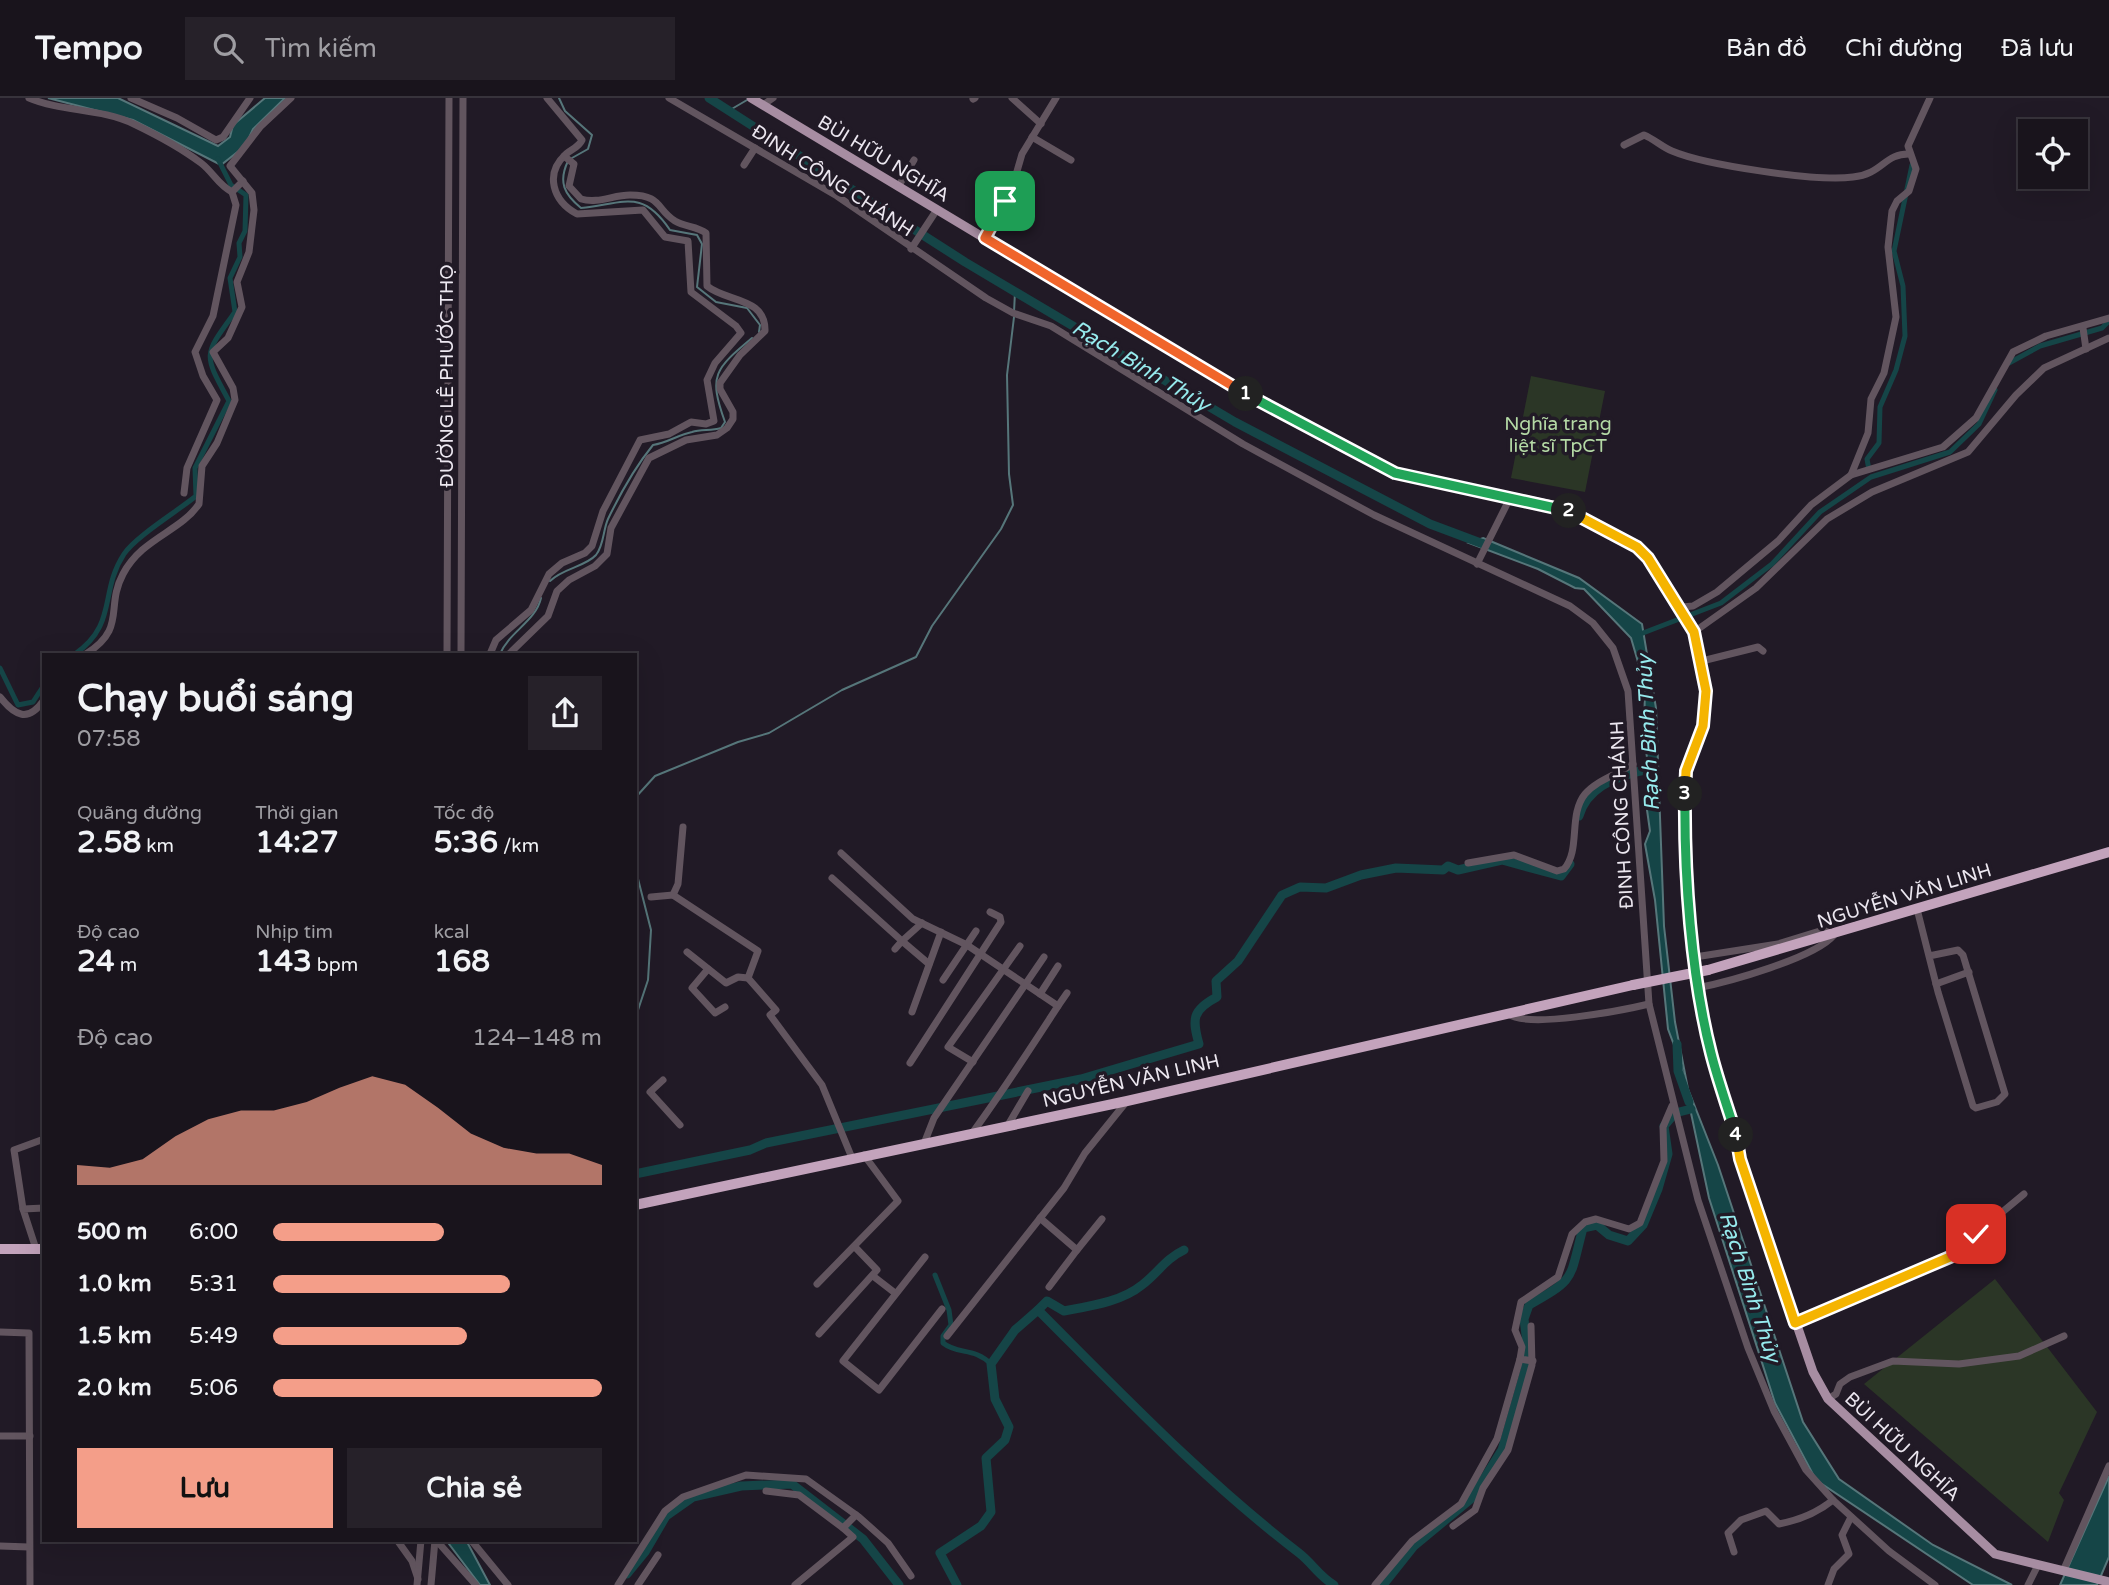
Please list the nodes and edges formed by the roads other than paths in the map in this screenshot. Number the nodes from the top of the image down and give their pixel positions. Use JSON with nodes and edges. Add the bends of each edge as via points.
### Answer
{"nodes":[{"id":1,"x":29,"y":98,"type":"edge"},
{"id":2,"x":131,"y":98,"type":"edge"},
{"id":3,"x":250,"y":98,"type":"edge"},
{"id":4,"x":291,"y":98,"type":"edge"},
{"id":5,"x":449,"y":98,"type":"edge"},
{"id":6,"x":463,"y":98,"type":"edge"},
{"id":7,"x":547,"y":98,"type":"edge"},
{"id":8,"x":669,"y":98,"type":"edge"},
{"id":9,"x":773,"y":98,"type":"edge"},
{"id":10,"x":1012,"y":98,"type":"edge"},
{"id":11,"x":1056,"y":98,"type":"edge"},
{"id":12,"x":1930,"y":98,"type":"edge"},
{"id":13,"x":758,"y":102,"type":"edge"},
{"id":14,"x":1041,"y":124,"type":"junction"},
{"id":15,"x":1032,"y":137,"type":"junction"},
{"id":16,"x":1624,"y":145,"type":"dead end"},
{"id":17,"x":755,"y":148,"type":"junction"},
{"id":18,"x":1910,"y":154,"type":"junction"},
{"id":19,"x":567,"y":158,"type":"junction"},
{"id":20,"x":914,"y":160,"type":"dead end"},
{"id":21,"x":1071,"y":160,"type":"dead end"},
{"id":22,"x":744,"y":165,"type":"dead end"},
{"id":23,"x":242,"y":182,"type":"junction"},
{"id":24,"x":898,"y":187,"type":"junction"},
{"id":25,"x":233,"y":191,"type":"junction"},
{"id":26,"x":936,"y":211,"type":"junction"},
{"id":27,"x":985,"y":238,"type":"junction"},
{"id":28,"x":911,"y":249,"type":"junction"},
{"id":29,"x":2109,"y":318,"type":"edge"},
{"id":30,"x":2083,"y":330,"type":"junction"},
{"id":31,"x":2109,"y":338,"type":"edge"},
{"id":32,"x":2085,"y":347,"type":"junction"},
{"id":33,"x":448,"y":375,"type":"junction"},
{"id":34,"x":462,"y":375,"type":"junction"},
{"id":35,"x":1855,"y":474,"type":"junction"},
{"id":36,"x":184,"y":493,"type":"dead end"},
{"id":37,"x":1510,"y":498,"type":"junction"},
{"id":38,"x":1477,"y":564,"type":"junction"},
{"id":39,"x":1680,"y":605,"type":"junction"},
{"id":40,"x":1693,"y":629,"type":"junction"},
{"id":41,"x":1763,"y":651,"type":"dead end"},
{"id":42,"x":87,"y":653,"type":"edge"},
{"id":43,"x":447,"y":653,"type":"edge"},
{"id":44,"x":461,"y":653,"type":"edge"},
{"id":45,"x":490,"y":653,"type":"edge"},
{"id":46,"x":510,"y":653,"type":"edge"},
{"id":47,"x":1702,"y":662,"type":"junction"},
{"id":48,"x":0,"y":697,"type":"edge"},
{"id":49,"x":42,"y":702,"type":"edge"},
{"id":50,"x":1633,"y":765,"type":"junction"},
{"id":51,"x":683,"y":827,"type":"dead end"},
{"id":52,"x":2109,"y":852,"type":"edge"},
{"id":53,"x":841,"y":853,"type":"dead end"},
{"id":54,"x":1468,"y":863,"type":"dead end"},
{"id":55,"x":832,"y":878,"type":"dead end"},
{"id":56,"x":673,"y":895,"type":"junction"},
{"id":57,"x":651,"y":897,"type":"dead end"},
{"id":58,"x":1917,"y":909,"type":"junction"},
{"id":59,"x":990,"y":912,"type":"dead end"},
{"id":60,"x":922,"y":923,"type":"junction"},
{"id":61,"x":976,"y":931,"type":"dead end"},
{"id":62,"x":941,"y":932,"type":"junction"},
{"id":63,"x":1834,"y":935,"type":"junction"},
{"id":64,"x":902,"y":942,"type":"junction"},
{"id":65,"x":967,"y":945,"type":"junction"},
{"id":66,"x":1020,"y":946,"type":"dead end"},
{"id":67,"x":895,"y":949,"type":"dead end"},
{"id":68,"x":687,"y":951,"type":"dead end"},
{"id":69,"x":981,"y":954,"type":"junction"},
{"id":70,"x":1929,"y":956,"type":"junction"},
{"id":71,"x":1044,"y":957,"type":"dead end"},
{"id":72,"x":1695,"y":957,"type":"junction"},
{"id":73,"x":929,"y":964,"type":"junction"},
{"id":74,"x":1058,"y":966,"type":"dead end"},
{"id":75,"x":708,"y":969,"type":"junction"},
{"id":76,"x":1003,"y":969,"type":"junction"},
{"id":77,"x":1969,"y":972,"type":"junction"},
{"id":78,"x":748,"y":978,"type":"junction"},
{"id":79,"x":943,"y":980,"type":"dead end"},
{"id":80,"x":1027,"y":984,"type":"junction"},
{"id":81,"x":1936,"y":984,"type":"junction"},
{"id":82,"x":1697,"y":988,"type":"junction"},
{"id":83,"x":1067,"y":993,"type":"dead end"},
{"id":84,"x":1040,"y":994,"type":"junction"},
{"id":85,"x":1649,"y":1004,"type":"junction"},
{"id":86,"x":1058,"y":1006,"type":"junction"},
{"id":87,"x":725,"y":1007,"type":"dead end"},
{"id":88,"x":912,"y":1012,"type":"dead end"},
{"id":89,"x":1509,"y":1014,"type":"junction"},
{"id":90,"x":973,"y":1062,"type":"junction"},
{"id":91,"x":910,"y":1063,"type":"dead end"},
{"id":92,"x":663,"y":1080,"type":"dead end"},
{"id":93,"x":1028,"y":1091,"type":"dead end"},
{"id":94,"x":1127,"y":1101,"type":"junction"},
{"id":95,"x":1674,"y":1111,"type":"junction"},
{"id":96,"x":680,"y":1125,"type":"dead end"},
{"id":97,"x":1008,"y":1125,"type":"junction"},
{"id":98,"x":973,"y":1132,"type":"junction"},
{"id":99,"x":42,"y":1140,"type":"edge"},
{"id":100,"x":925,"y":1141,"type":"junction"},
{"id":101,"x":864,"y":1155,"type":"junction"},
{"id":102,"x":852,"y":1158,"type":"junction"},
{"id":103,"x":2024,"y":1194,"type":"dead end"},
{"id":104,"x":637,"y":1205,"type":"edge"},
{"id":105,"x":42,"y":1208,"type":"edge"},
{"id":106,"x":23,"y":1209,"type":"junction"},
{"id":107,"x":1040,"y":1218,"type":"junction"},
{"id":108,"x":1102,"y":1219,"type":"dead end"},
{"id":109,"x":855,"y":1247,"type":"junction"},
{"id":110,"x":0,"y":1249,"type":"edge"},
{"id":111,"x":40,"y":1249,"type":"edge"},
{"id":112,"x":1077,"y":1250,"type":"junction"},
{"id":113,"x":925,"y":1257,"type":"dead end"},
{"id":114,"x":873,"y":1276,"type":"junction"},
{"id":115,"x":817,"y":1284,"type":"dead end"},
{"id":116,"x":1049,"y":1287,"type":"dead end"},
{"id":117,"x":895,"y":1293,"type":"junction"},
{"id":118,"x":942,"y":1309,"type":"dead end"},
{"id":119,"x":1795,"y":1323,"type":"junction"},
{"id":120,"x":1531,"y":1326,"type":"dead end"},
{"id":121,"x":0,"y":1332,"type":"edge"},
{"id":122,"x":819,"y":1334,"type":"dead end"},
{"id":123,"x":947,"y":1336,"type":"dead end"},
{"id":124,"x":2064,"y":1336,"type":"dead end"},
{"id":125,"x":1521,"y":1359,"type":"junction"},
{"id":126,"x":1532,"y":1361,"type":"junction"},
{"id":127,"x":1828,"y":1399,"type":"junction"},
{"id":128,"x":0,"y":1436,"type":"edge"},
{"id":129,"x":30,"y":1436,"type":"junction"},
{"id":130,"x":2109,"y":1466,"type":"edge"},
{"id":131,"x":766,"y":1491,"type":"dead end"},
{"id":132,"x":1833,"y":1500,"type":"junction"},
{"id":133,"x":855,"y":1516,"type":"junction"},
{"id":134,"x":1851,"y":1517,"type":"junction"},
{"id":135,"x":1452,"y":1526,"type":"dead end"},
{"id":136,"x":844,"y":1527,"type":"junction"},
{"id":137,"x":398,"y":1542,"type":"edge"},
{"id":138,"x":421,"y":1542,"type":"edge"},
{"id":139,"x":435,"y":1542,"type":"edge"},
{"id":140,"x":437,"y":1542,"type":"edge"},
{"id":141,"x":475,"y":1542,"type":"edge"},
{"id":142,"x":0,"y":1546,"type":"edge"},
{"id":143,"x":29,"y":1547,"type":"junction"},
{"id":144,"x":1734,"y":1552,"type":"dead end"},
{"id":145,"x":658,"y":1555,"type":"dead end"},
{"id":146,"x":2038,"y":1564,"type":"junction"},
{"id":147,"x":2065,"y":1570,"type":"junction"},
{"id":148,"x":911,"y":1576,"type":"dead end"},
{"id":149,"x":417,"y":1582,"type":"edge"},
{"id":150,"x":2109,"y":1582,"type":"edge"},
{"id":151,"x":30,"y":1585,"type":"edge"},
{"id":152,"x":431,"y":1585,"type":"edge"},
{"id":153,"x":476,"y":1585,"type":"edge"},
{"id":154,"x":508,"y":1585,"type":"edge"},
{"id":155,"x":618,"y":1585,"type":"edge"},
{"id":156,"x":638,"y":1585,"type":"edge"},
{"id":157,"x":795,"y":1585,"type":"edge"},
{"id":158,"x":1375,"y":1585,"type":"edge"},
{"id":159,"x":1828,"y":1585,"type":"edge"},
{"id":160,"x":1935,"y":1585,"type":"edge"},
{"id":161,"x":2028,"y":1585,"type":"edge"}],
"edges":[{"from":1,"to":25,"type":"street","via":[[135,124],[201,163],[215,180]]},
{"from":2,"to":3,"type":"street","via":[[216,140],[223,137]]},
{"from":4,"to":23,"type":"street","via":[[231,164]]},
{"from":5,"to":33,"type":"street","name":"ĐƯỜNG LÊ PHƯỚC THỌ"},
{"from":6,"to":34,"type":"street","name":"ĐƯỜNG LÊ PHƯỚC THỌ"},
{"from":7,"to":19,"type":"street","via":[[582,140]]},
{"from":8,"to":17,"type":"street","name":"ĐINH CÔNG CHÁNH"},
{"from":9,"to":13,"type":"street"},
{"from":10,"to":14,"type":"street"},
{"from":11,"to":14,"type":"street"},
{"from":12,"to":18,"type":"street","via":[[1910,141]]},
{"from":13,"to":24,"type":"main road","name":"BÙI HỮU NGHĨA"},
{"from":14,"to":15,"type":"street"},
{"from":15,"to":21,"type":"street"},
{"from":15,"to":27,"type":"street","via":[[1022,153],[1011,192]]},
{"from":16,"to":18,"type":"street","via":[[1644,135],[1695,158],[1828,178],[1870,175],[1894,155]]},
{"from":17,"to":22,"type":"street"},
{"from":17,"to":28,"type":"street","name":"ĐINH CÔNG CHÁNH"},
{"from":18,"to":35,"type":"street","via":[[1916,169],[1904,197],[1896,202],[1890,224],[1888,255],[1896,308],[1890,347],[1882,379],[1872,395],[1868,433]]},
{"from":19,"to":45,"type":"street","via":[[553,176],[561,201],[577,214],[643,210],[665,237],[688,241],[691,292],[741,333],[707,380],[714,421],[691,422],[669,434],[640,440],[603,511],[592,546],[549,573],[534,607],[496,640]]},
{"from":19,"to":46,"type":"street","via":[[574,167],[569,186],[581,199],[649,198],[662,205],[673,220],[706,233],[707,286],[747,302],[761,316],[765,331],[720,383],[733,416],[727,428],[717,435],[686,440],[649,458],[611,528],[607,555],[556,591],[548,616]]},
{"from":20,"to":24,"type":"street"},
{"from":23,"to":25,"type":"street"},
{"from":23,"to":42,"type":"street","via":[[252,193],[254,210],[249,252],[237,282],[242,304],[228,338],[213,352],[233,388],[234,403],[202,466],[196,509],[139,551],[121,578],[109,634]]},
{"from":24,"to":26,"type":"main road","name":"BÙI HỮU NGHĨA"},
{"from":25,"to":36,"type":"street","via":[[236,205],[214,316],[195,352],[217,400],[187,468]]},
{"from":26,"to":27,"type":"main road","name":"BÙI HỮU NGHĨA"},
{"from":26,"to":28,"type":"street"},
{"from":27,"to":37,"type":"main road","name":"BÙI HỮU NGHĨA","via":[[1272,410],[1395,473]]},
{"from":28,"to":38,"type":"street","name":"ĐINH CÔNG CHÁNH","via":[[1015,314],[1051,326],[1243,444]]},
{"from":29,"to":30,"type":"street"},
{"from":30,"to":32,"type":"street"},
{"from":30,"to":35,"type":"street","via":[[2046,336],[2013,352],[1976,418],[1943,447]]},
{"from":31,"to":32,"type":"street"},
{"from":32,"to":40,"type":"street","via":[[2039,372],[1968,452],[1872,492],[1834,514],[1756,588]]},
{"from":33,"to":34,"type":"street"},
{"from":33,"to":43,"type":"street","name":"ĐƯỜNG LÊ PHƯỚC THỌ"},
{"from":34,"to":44,"type":"street","name":"ĐƯỜNG LÊ PHƯỚC THỌ"},
{"from":35,"to":39,"type":"street","via":[[1811,505],[1778,541],[1710,597],[1690,607]]},
{"from":37,"to":38,"type":"street"},
{"from":37,"to":39,"type":"main road","name":"BÙI HỮU NGHĨA","via":[[1572,512],[1637,547]]},
{"from":38,"to":50,"type":"street","name":"ĐINH CÔNG CHÁNH","via":[[1570,606],[1593,623],[1613,648],[1628,691]]},
{"from":39,"to":40,"type":"main road","name":"BÙI HỮU NGHĨA"},
{"from":40,"to":47,"type":"main road","name":"BÙI HỮU NGHĨA"},
{"from":41,"to":47,"type":"street","via":[[1758,647]]},
{"from":47,"to":72,"type":"main road","name":"BÙI HỮU NGHĨA","via":[[1706,691],[1703,726],[1686,771],[1686,866]]},
{"from":48,"to":49,"type":"street","via":[[18,714],[35,710]]},
{"from":50,"to":54,"type":"street","via":[[1583,797],[1564,869],[1557,871],[1514,855]]},
{"from":50,"to":85,"type":"street","name":"ĐINH CÔNG CHÁNH"},
{"from":51,"to":56,"type":"street"},
{"from":52,"to":58,"type":"highway","name":"NGUYỄN VĂN LINH"},
{"from":53,"to":60,"type":"street"},
{"from":55,"to":64,"type":"street"},
{"from":56,"to":57,"type":"street"},
{"from":56,"to":78,"type":"street","via":[[758,951]]},
{"from":58,"to":63,"type":"highway","name":"NGUYỄN VĂN LINH"},
{"from":58,"to":70,"type":"street"},
{"from":59,"to":69,"type":"street","via":[[1001,922]]},
{"from":60,"to":62,"type":"street"},
{"from":60,"to":64,"type":"street"},
{"from":61,"to":65,"type":"street"},
{"from":62,"to":65,"type":"street"},
{"from":62,"to":73,"type":"street"},
{"from":63,"to":72,"type":"street","via":[[1823,930],[1779,944]]},
{"from":63,"to":82,"type":"street","via":[[1819,949]]},
{"from":63,"to":89,"type":"highway","name":"NGUYỄN VĂN LINH","bridge":true,"via":[[1708,970]]},
{"from":64,"to":67,"type":"street"},
{"from":64,"to":73,"type":"street"},
{"from":65,"to":69,"type":"street"},
{"from":65,"to":79,"type":"street"},
{"from":66,"to":76,"type":"street"},
{"from":68,"to":75,"type":"street"},
{"from":69,"to":76,"type":"street"},
{"from":69,"to":91,"type":"street"},
{"from":70,"to":77,"type":"street","via":[[1958,950]]},
{"from":70,"to":81,"type":"street"},
{"from":71,"to":80,"type":"street"},
{"from":72,"to":82,"type":"main road","name":"BÙI HỮU NGHĨA"},
{"from":73,"to":88,"type":"street"},
{"from":74,"to":84,"type":"street"},
{"from":75,"to":78,"type":"street","via":[[726,983]]},
{"from":75,"to":87,"type":"street","via":[[692,988],[715,1013]]},
{"from":76,"to":80,"type":"street"},
{"from":76,"to":90,"type":"street","via":[[948,1047]]},
{"from":77,"to":81,"type":"street"},
{"from":77,"to":81,"type":"street","via":[[2005,1094],[1997,1102],[1973,1106]]},
{"from":78,"to":102,"type":"street","via":[[776,1010],[770,1015],[822,1085]]},
{"from":80,"to":84,"type":"street"},
{"from":80,"to":90,"type":"street"},
{"from":82,"to":119,"type":"main road","name":"BÙI HỮU NGHĨA","via":[[1740,1159]]},
{"from":83,"to":86,"type":"street"},
{"from":84,"to":86,"type":"street"},
{"from":85,"to":89,"type":"street","via":[[1621,1012],[1524,1020]]},
{"from":85,"to":95,"type":"street","name":"ĐINH CÔNG CHÁNH"},
{"from":86,"to":98,"type":"street"},
{"from":89,"to":94,"type":"highway","name":"NGUYỄN VĂN LINH"},
{"from":90,"to":100,"type":"street","via":[[934,1118]]},
{"from":92,"to":96,"type":"street","via":[[650,1092]]},
{"from":93,"to":97,"type":"street"},
{"from":94,"to":97,"type":"highway","name":"NGUYỄN VĂN LINH"},
{"from":94,"to":107,"type":"street"},
{"from":95,"to":125,"type":"street","via":[[1663,1127],[1664,1161],[1637,1226],[1592,1219],[1575,1230],[1558,1277],[1521,1301],[1515,1330]]},
{"from":95,"to":132,"type":"street","name":"ĐINH CÔNG CHÁNH","via":[[1698,1200],[1753,1361],[1792,1446]]},
{"from":97,"to":98,"type":"highway","name":"NGUYỄN VĂN LINH"},
{"from":98,"to":100,"type":"highway","name":"NGUYỄN VĂN LINH"},
{"from":99,"to":106,"type":"street","via":[[14,1150]]},
{"from":100,"to":101,"type":"highway","name":"NGUYỄN VĂN LINH"},
{"from":101,"to":102,"type":"highway","name":"NGUYỄN VĂN LINH"},
{"from":101,"to":109,"type":"street","via":[[898,1200]]},
{"from":102,"to":104,"type":"highway","name":"NGUYỄN VĂN LINH"},
{"from":103,"to":119,"type":"street","via":[[1976,1234],[1968,1249]]},
{"from":105,"to":106,"type":"street"},
{"from":106,"to":111,"type":"street"},
{"from":107,"to":112,"type":"street"},
{"from":107,"to":123,"type":"street"},
{"from":108,"to":112,"type":"street"},
{"from":109,"to":114,"type":"street","via":[[877,1270]]},
{"from":109,"to":115,"type":"street"},
{"from":110,"to":111,"type":"highway"},
{"from":112,"to":116,"type":"street"},
{"from":113,"to":117,"type":"street"},
{"from":114,"to":117,"type":"street"},
{"from":114,"to":122,"type":"street"},
{"from":117,"to":118,"type":"street","via":[[843,1361],[878,1390]]},
{"from":119,"to":127,"type":"main road","name":"BÙI HỮU NGHĨA"},
{"from":120,"to":126,"type":"street"},
{"from":121,"to":129,"type":"street","via":[[29,1333]]},
{"from":124,"to":127,"type":"street","via":[[2019,1356],[1959,1364],[1893,1361],[1850,1377]]},
{"from":125,"to":126,"type":"street"},
{"from":125,"to":158,"type":"street","via":[[1497,1439],[1461,1504],[1412,1541]]},
{"from":126,"to":135,"type":"street","via":[[1508,1450],[1483,1488],[1475,1510]]},
{"from":127,"to":146,"type":"main road","name":"BÙI HỮU NGHĨA","via":[[1995,1554]]},
{"from":128,"to":129,"type":"street"},
{"from":129,"to":143,"type":"street"},
{"from":130,"to":147,"type":"street"},
{"from":131,"to":136,"type":"street","via":[[799,1495]]},
{"from":132,"to":134,"type":"street","name":"ĐINH CÔNG CHÁNH"},
{"from":132,"to":144,"type":"street","via":[[1820,1511],[1779,1524],[1766,1511],[1741,1520],[1728,1533]]},
{"from":133,"to":136,"type":"street"},
{"from":133,"to":148,"type":"street","via":[[897,1553]]},
{"from":133,"to":155,"type":"street","via":[[799,1477],[743,1475],[683,1497],[665,1511]]},
{"from":134,"to":159,"type":"street","via":[[1842,1535],[1849,1554],[1834,1569]]},
{"from":134,"to":160,"type":"street","name":"ĐINH CÔNG CHÁNH"},
{"from":136,"to":157,"type":"street","via":[[855,1539]]},
{"from":137,"to":149,"type":"street","via":[[412,1561]]},
{"from":138,"to":149,"type":"street"},
{"from":139,"to":152,"type":"street"},
{"from":140,"to":153,"type":"street"},
{"from":141,"to":154,"type":"street"},
{"from":142,"to":143,"type":"street"},
{"from":143,"to":151,"type":"street"},
{"from":145,"to":156,"type":"street"},
{"from":146,"to":147,"type":"main road","name":"BÙI HỮU NGHĨA"},
{"from":146,"to":161,"type":"street"},
{"from":147,"to":150,"type":"main road","name":"BÙI HỮU NGHĨA"}]}
